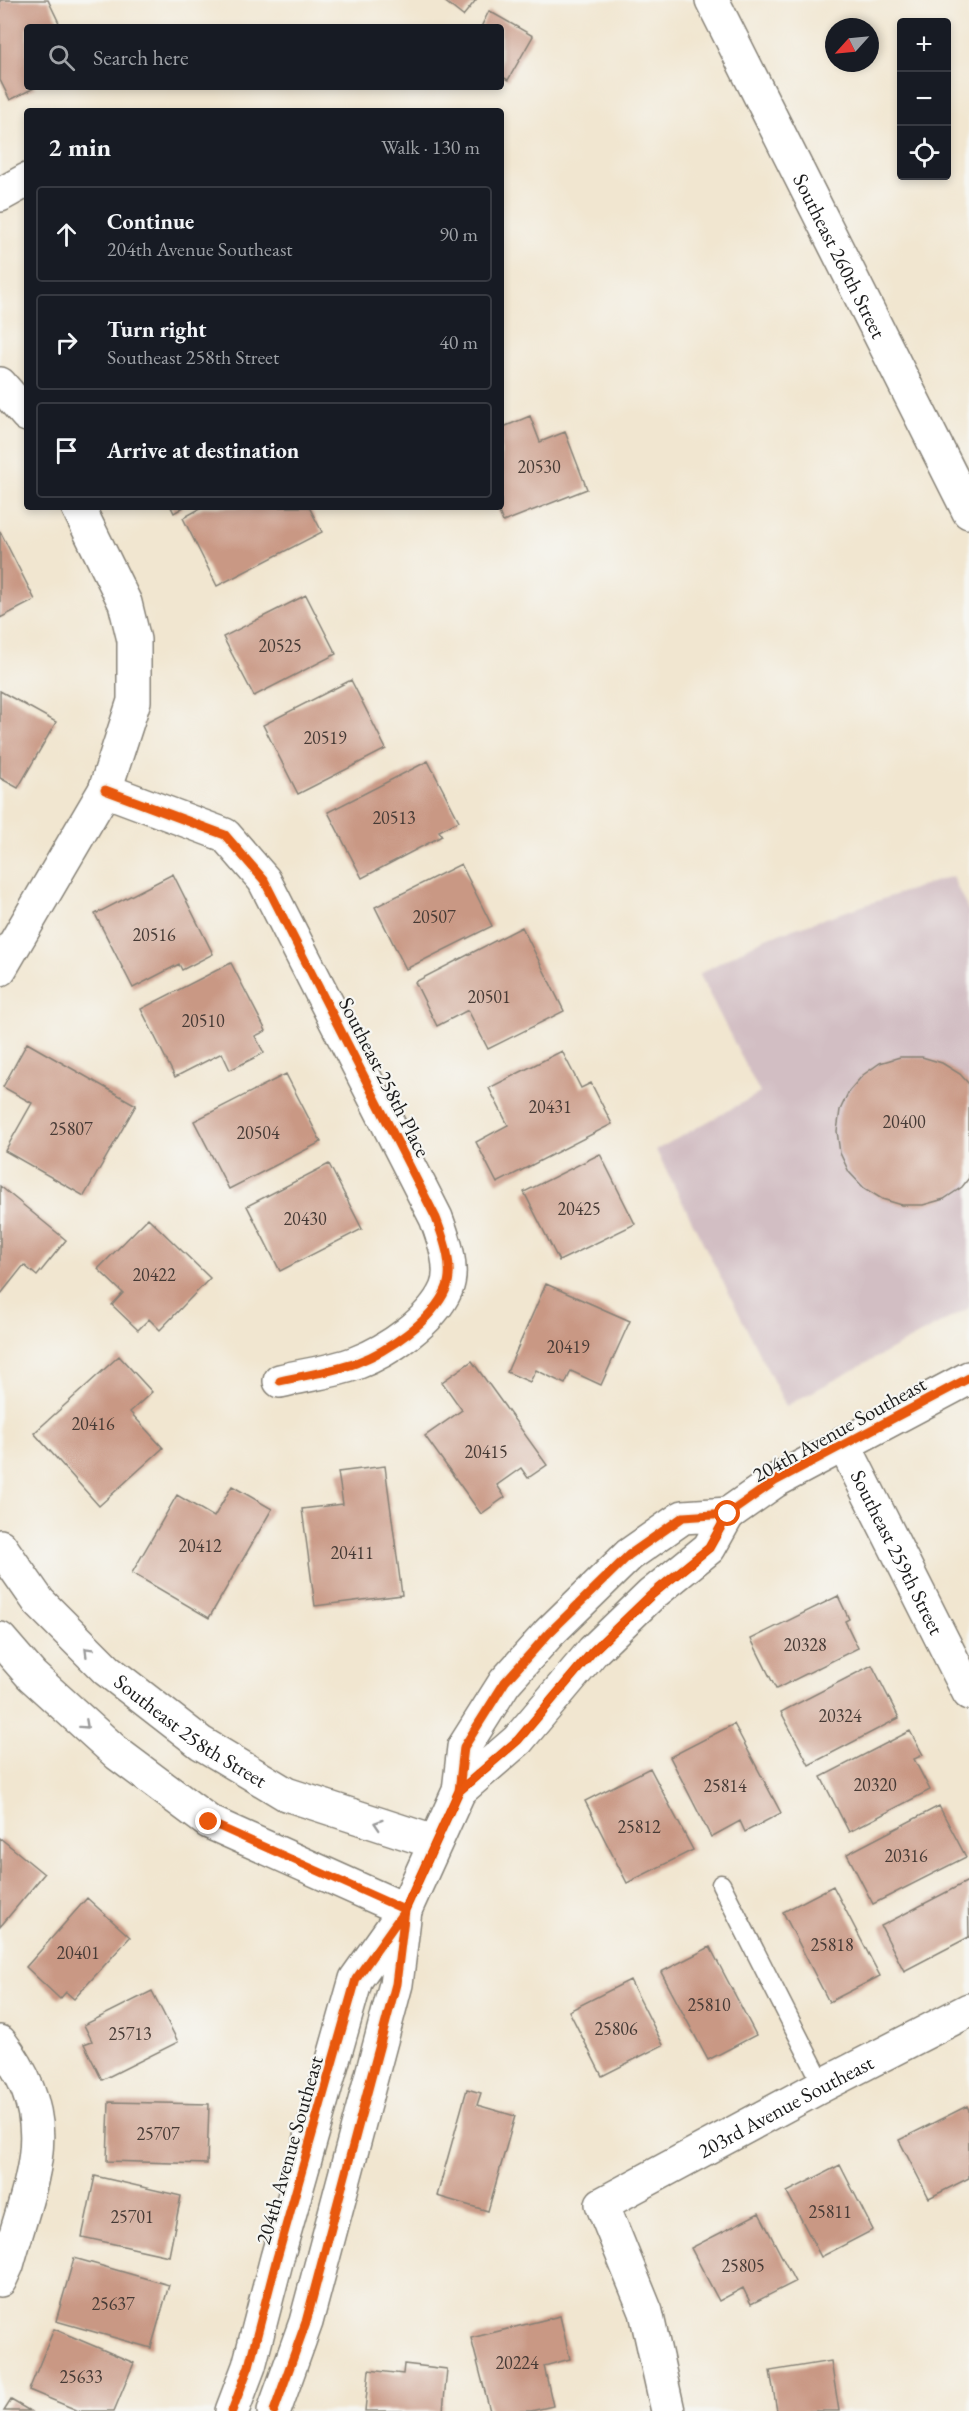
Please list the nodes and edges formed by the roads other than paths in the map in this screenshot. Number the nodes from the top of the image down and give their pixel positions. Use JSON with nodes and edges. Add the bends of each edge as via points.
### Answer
{"nodes":[{"id":1,"x":712,"y":0,"type":"edge"},
{"id":2,"x":24,"y":182,"type":"edge"},
{"id":3,"x":0,"y":195,"type":"edge"},
{"id":4,"x":0,"y":384,"type":"edge"},
{"id":5,"x":24,"y":412,"type":"edge"},
{"id":6,"x":79,"y":510,"type":"edge"},
{"id":7,"x":969,"y":512,"type":"edge"},
{"id":8,"x":105,"y":790,"type":"junction"},
{"id":9,"x":0,"y":969,"type":"edge"},
{"id":10,"x":969,"y":1378,"type":"edge"},
{"id":11,"x":280,"y":1381,"type":"dead end"},
{"id":12,"x":843,"y":1443,"type":"junction"},
{"id":13,"x":728,"y":1514,"type":"junction"},
{"id":14,"x":0,"y":1546,"type":"edge"},
{"id":15,"x":0,"y":1639,"type":"edge"},
{"id":16,"x":969,"y":1693,"type":"edge"},
{"id":17,"x":459,"y":1791,"type":"junction"},
{"id":18,"x":434,"y":1842,"type":"junction"},
{"id":19,"x":721,"y":1884,"type":"dead end"},
{"id":20,"x":405,"y":1910,"type":"junction"},
{"id":21,"x":969,"y":2010,"type":"edge"},
{"id":22,"x":0,"y":2042,"type":"edge"},
{"id":23,"x":823,"y":2085,"type":"junction"},
{"id":24,"x":0,"y":2280,"type":"edge"},
{"id":25,"x":232,"y":2411,"type":"edge"},
{"id":26,"x":274,"y":2411,"type":"edge"},
{"id":27,"x":668,"y":2411,"type":"edge"}],
"edges":[{"from":1,"to":7,"type":"street","name":"Southeast 260th Street"},
{"from":2,"to":3,"type":"street"},
{"from":4,"to":5,"type":"street"},
{"from":6,"to":8,"type":"street","via":[[125,603],[134,640],[134,701]]},
{"from":8,"to":9,"type":"street"},
{"from":8,"to":11,"type":"street","name":"Southeast 258th Place","via":[[225,835],[264,880],[436,1218],[449,1255],[447,1288],[424,1321],[356,1363]]},
{"from":10,"to":12,"type":"street","name":"204th Avenue Southeast"},
{"from":12,"to":13,"type":"street","name":"204th Avenue Southeast","via":[[775,1481]]},
{"from":12,"to":16,"type":"street","name":"Southeast 259th Street"},
{"from":13,"to":17,"type":"street","name":"204th Avenue Southeast","via":[[709,1548],[593,1651],[518,1740]]},
{"from":13,"to":17,"type":"street","name":"204th Avenue Southeast","via":[[683,1516],[628,1555],[549,1633],[505,1682],[464,1747]]},
{"from":18,"to":14,"type":"street","name":"Southeast 258th Street","one_way":true,"via":[[286,1794],[201,1743],[107,1670],[39,1602]]},
{"from":15,"to":20,"type":"street","one_way":true,"via":[[32,1676],[118,1754],[209,1822]]},
{"from":17,"to":18,"type":"street","name":"204th Avenue Southeast"},
{"from":18,"to":20,"type":"street","name":"204th Avenue Southeast"},
{"from":19,"to":23,"type":"lane"},
{"from":20,"to":25,"type":"street","name":"204th Avenue Southeast","via":[[356,1979],[249,2366]]},
{"from":20,"to":26,"type":"street","name":"204th Avenue Southeast","via":[[396,1984],[306,2322]]},
{"from":21,"to":23,"type":"street","name":"203rd Avenue Southeast"},
{"from":22,"to":24,"type":"street","via":[[28,2086],[37,2118],[38,2151]]},
{"from":23,"to":27,"type":"street","name":"203rd Avenue Southeast","via":[[602,2204],[646,2312]]}]}
